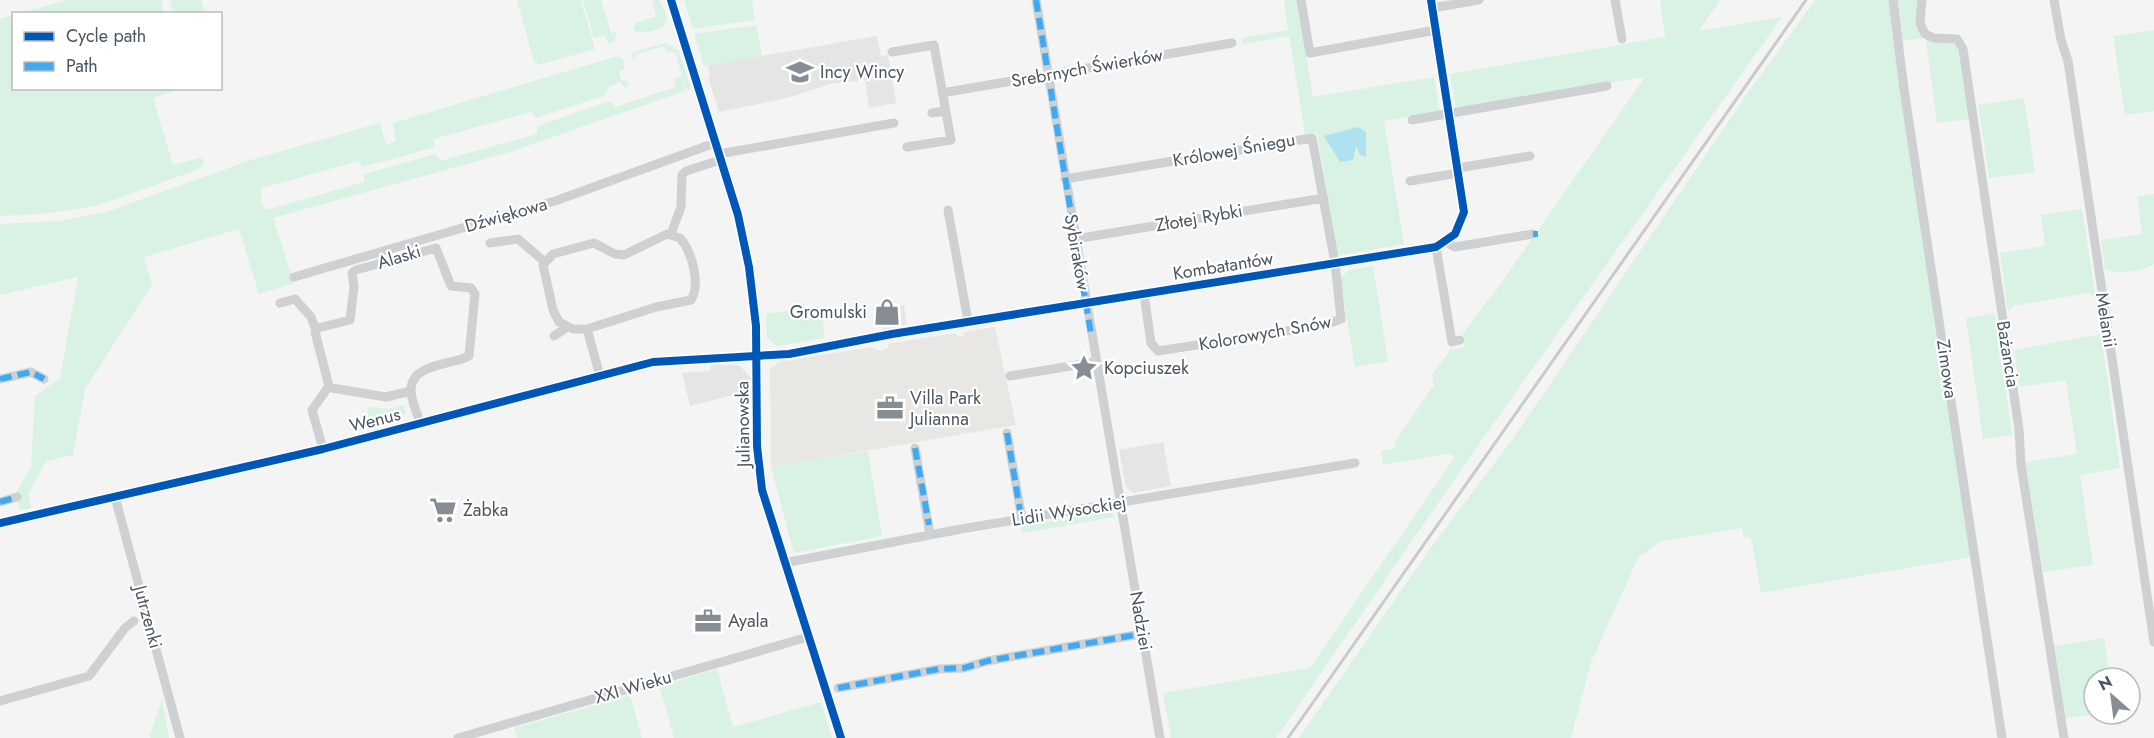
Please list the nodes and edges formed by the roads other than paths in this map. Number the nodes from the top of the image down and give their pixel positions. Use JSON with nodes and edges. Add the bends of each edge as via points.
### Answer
{"nodes":[{"id":1,"x":670,"y":0,"type":"edge"},
{"id":2,"x":1036,"y":0,"type":"edge"},
{"id":3,"x":1301,"y":0,"type":"edge"},
{"id":4,"x":1479,"y":0,"type":"edge"},
{"id":5,"x":1615,"y":0,"type":"edge"},
{"id":6,"x":1893,"y":0,"type":"edge"},
{"id":7,"x":1922,"y":0,"type":"edge"},
{"id":8,"x":2054,"y":0,"type":"edge"},
{"id":9,"x":1431,"y":4,"type":"edge"},
{"id":10,"x":1436,"y":30,"type":"junction"},
{"id":11,"x":1622,"y":39,"type":"dead end"},
{"id":12,"x":1232,"y":43,"type":"dead end"},
{"id":13,"x":892,"y":52,"type":"dead end"},
{"id":14,"x":1047,"y":75,"type":"junction"},
{"id":15,"x":1607,"y":86,"type":"dead end"},
{"id":16,"x":942,"y":93,"type":"junction"},
{"id":17,"x":945,"y":111,"type":"junction"},
{"id":18,"x":932,"y":113,"type":"dead end"},
{"id":19,"x":1449,"y":113,"type":"junction"},
{"id":20,"x":1412,"y":120,"type":"dead end"},
{"id":21,"x":894,"y":123,"type":"dead end"},
{"id":22,"x":715,"y":143,"type":"junction"},
{"id":23,"x":907,"y":147,"type":"dead end"},
{"id":24,"x":1530,"y":156,"type":"dead end"},
{"id":25,"x":716,"y":158,"type":"junction"},
{"id":26,"x":1458,"y":170,"type":"junction"},
{"id":27,"x":1065,"y":179,"type":"junction"},
{"id":28,"x":1410,"y":181,"type":"dead end"},
{"id":29,"x":1324,"y":198,"type":"junction"},
{"id":30,"x":948,"y":210,"type":"dead end"},
{"id":31,"x":671,"y":234,"type":"junction"},
{"id":32,"x":1533,"y":234,"type":"dead end"},
{"id":33,"x":1075,"y":239,"type":"junction"},
{"id":34,"x":1446,"y":242,"type":"junction"},
{"id":35,"x":490,"y":243,"type":"dead end"},
{"id":36,"x":1436,"y":247,"type":"junction"},
{"id":37,"x":545,"y":262,"type":"junction"},
{"id":38,"x":1335,"y":263,"type":"junction"},
{"id":39,"x":294,"y":277,"type":"dead end"},
{"id":40,"x":1144,"y":294,"type":"junction"},
{"id":41,"x":279,"y":303,"type":"dead end"},
{"id":42,"x":1086,"y":303,"type":"junction"},
{"id":43,"x":968,"y":321,"type":"junction"},
{"id":44,"x":567,"y":327,"type":"junction"},
{"id":45,"x":587,"y":329,"type":"junction"},
{"id":46,"x":316,"y":330,"type":"junction"},
{"id":47,"x":554,"y":336,"type":"dead end"},
{"id":48,"x":1460,"y":340,"type":"dead end"},
{"id":49,"x":757,"y":357,"type":"junction"},
{"id":50,"x":1095,"y":362,"type":"junction"},
{"id":51,"x":600,"y":376,"type":"junction"},
{"id":52,"x":1010,"y":376,"type":"dead end"},
{"id":53,"x":0,"y":378,"type":"edge"},
{"id":54,"x":44,"y":379,"type":"dead end"},
{"id":55,"x":329,"y":386,"type":"junction"},
{"id":56,"x":411,"y":391,"type":"junction"},
{"id":57,"x":420,"y":424,"type":"junction"},
{"id":58,"x":1007,"y":433,"type":"dead end"},
{"id":59,"x":915,"y":448,"type":"dead end"},
{"id":60,"x":323,"y":449,"type":"junction"},
{"id":61,"x":1355,"y":463,"type":"dead end"},
{"id":62,"x":115,"y":496,"type":"junction"},
{"id":63,"x":17,"y":497,"type":"dead end"},
{"id":64,"x":0,"y":502,"type":"edge"},
{"id":65,"x":1121,"y":504,"type":"junction"},
{"id":66,"x":1022,"y":519,"type":"junction"},
{"id":67,"x":0,"y":523,"type":"edge"},
{"id":68,"x":930,"y":535,"type":"junction"},
{"id":69,"x":784,"y":563,"type":"junction"},
{"id":70,"x":134,"y":621,"type":"dead end"},
{"id":71,"x":1135,"y":635,"type":"dead end"},
{"id":72,"x":808,"y":637,"type":"junction"},
{"id":73,"x":2154,"y":642,"type":"edge"},
{"id":74,"x":838,"y":688,"type":"dead end"},
{"id":75,"x":0,"y":700,"type":"edge"},
{"id":76,"x":180,"y":738,"type":"edge"},
{"id":77,"x":458,"y":738,"type":"edge"},
{"id":78,"x":841,"y":738,"type":"edge"},
{"id":79,"x":1160,"y":738,"type":"edge"},
{"id":80,"x":2002,"y":738,"type":"edge"},
{"id":81,"x":2064,"y":738,"type":"edge"}],
"edges":[{"from":1,"to":22,"type":"street","name":"Julianowska"},
{"from":2,"to":14,"type":"street","name":"Sybiraków"},
{"from":3,"to":10,"type":"street","via":[[1310,52]]},
{"from":4,"to":9,"type":"street"},
{"from":5,"to":11,"type":"street"},
{"from":6,"to":80,"type":"street","name":"Zimowa"},
{"from":7,"to":81,"type":"street","name":"Bażancia","via":[[1920,23],[1925,34],[1957,39],[1963,49]]},
{"from":8,"to":73,"type":"street","name":"Melanii","via":[[2068,61]]},
{"from":9,"to":10,"type":"street","name":"Kombatantów"},
{"from":10,"to":19,"type":"street","name":"Kombatantów"},
{"from":12,"to":14,"type":"street","name":"Srebrnych Świerków"},
{"from":13,"to":16,"type":"street","via":[[934,45]]},
{"from":14,"to":16,"type":"street","name":"Srebrnych Świerków"},
{"from":14,"to":27,"type":"street","name":"Sybiraków"},
{"from":15,"to":19,"type":"street"},
{"from":16,"to":17,"type":"street"},
{"from":17,"to":18,"type":"street"},
{"from":17,"to":23,"type":"street","via":[[951,140]]},
{"from":19,"to":20,"type":"street"},
{"from":19,"to":26,"type":"street","name":"Kombatantów"},
{"from":21,"to":25,"type":"street"},
{"from":22,"to":25,"type":"street","name":"Julianowska"},
{"from":22,"to":39,"type":"street","name":"Dźwiękowa","via":[[555,201]]},
{"from":24,"to":26,"type":"street"},
{"from":25,"to":31,"type":"street","via":[[682,175],[681,207]]},
{"from":25,"to":49,"type":"street","name":"Julianowska","via":[[738,215],[749,267]]},
{"from":26,"to":28,"type":"street"},
{"from":26,"to":34,"type":"street","name":"Kombatantów","via":[[1464,212],[1459,228]]},
{"from":27,"to":29,"type":"street","name":"Królowej Śniegu","via":[[1310,137]]},
{"from":27,"to":33,"type":"street","name":"Sybiraków"},
{"from":29,"to":33,"type":"street","name":"Złotej Rybki"},
{"from":29,"to":38,"type":"street","name":"Królowej Śniegu"},
{"from":30,"to":43,"type":"street"},
{"from":31,"to":37,"type":"street","via":[[659,236],[624,255],[590,244],[553,254]]},
{"from":31,"to":45,"type":"street","via":[[684,242],[692,263],[695,290],[691,300]]},
{"from":32,"to":34,"type":"street","via":[[1455,247]]},
{"from":33,"to":42,"type":"street","name":"Sybiraków"},
{"from":34,"to":36,"type":"street","name":"Kombatantów"},
{"from":35,"to":37,"type":"street","via":[[518,238]]},
{"from":36,"to":38,"type":"street","name":"Kombatantów"},
{"from":36,"to":48,"type":"street","via":[[1452,342]]},
{"from":37,"to":44,"type":"street","via":[[543,271],[553,310]]},
{"from":38,"to":40,"type":"street","name":"Kombatantów"},
{"from":38,"to":40,"type":"street","name":"Kolorowych Snów","via":[[1342,317],[1338,321],[1165,351],[1152,346]]},
{"from":40,"to":42,"type":"street","name":"Kombatantów"},
{"from":41,"to":46,"type":"street","via":[[295,299],[311,317]]},
{"from":42,"to":43,"type":"street","name":"Kombatantów"},
{"from":42,"to":50,"type":"street","name":"Sybiraków"},
{"from":43,"to":49,"type":"street","name":"Kombatantów","via":[[816,350]]},
{"from":44,"to":45,"type":"street"},
{"from":44,"to":47,"type":"street"},
{"from":45,"to":51,"type":"street"},
{"from":46,"to":55,"type":"street"},
{"from":46,"to":56,"type":"street","name":"Alaski","via":[[350,320],[352,273],[356,270],[436,248],[451,286],[475,291],[469,356],[425,370]]},
{"from":49,"to":51,"type":"street","name":"Wenus","via":[[667,360]]},
{"from":49,"to":69,"type":"street","name":"Julianowska","via":[[759,469]]},
{"from":50,"to":52,"type":"street"},
{"from":50,"to":65,"type":"street","name":"Sybiraków"},
{"from":51,"to":57,"type":"street","name":"Wenus"},
{"from":53,"to":54,"type":"street","via":[[31,372]]},
{"from":55,"to":56,"type":"street","via":[[378,397]]},
{"from":55,"to":60,"type":"street","via":[[312,410]]},
{"from":56,"to":57,"type":"street"},
{"from":57,"to":60,"type":"street","name":"Wenus"},
{"from":58,"to":66,"type":"street"},
{"from":59,"to":68,"type":"street"},
{"from":60,"to":62,"type":"street","name":"Wenus"},
{"from":61,"to":65,"type":"street","name":"Lidii Wysockiej"},
{"from":62,"to":67,"type":"street","name":"Wenus"},
{"from":62,"to":76,"type":"street","name":"Jutrzenki"},
{"from":63,"to":64,"type":"street"},
{"from":65,"to":66,"type":"street","name":"Lidii Wysockiej"},
{"from":65,"to":79,"type":"street","name":"Nadziei"},
{"from":66,"to":68,"type":"street","name":"Lidii Wysockiej"},
{"from":68,"to":69,"type":"street","name":"Lidii Wysockiej"},
{"from":69,"to":72,"type":"street","name":"Julianowska"},
{"from":70,"to":75,"type":"street","via":[[124,627],[89,676]]},
{"from":71,"to":74,"type":"street"},
{"from":72,"to":77,"type":"street","name":"XXI Wieku"},
{"from":72,"to":78,"type":"street","name":"Julianowska"}]}
